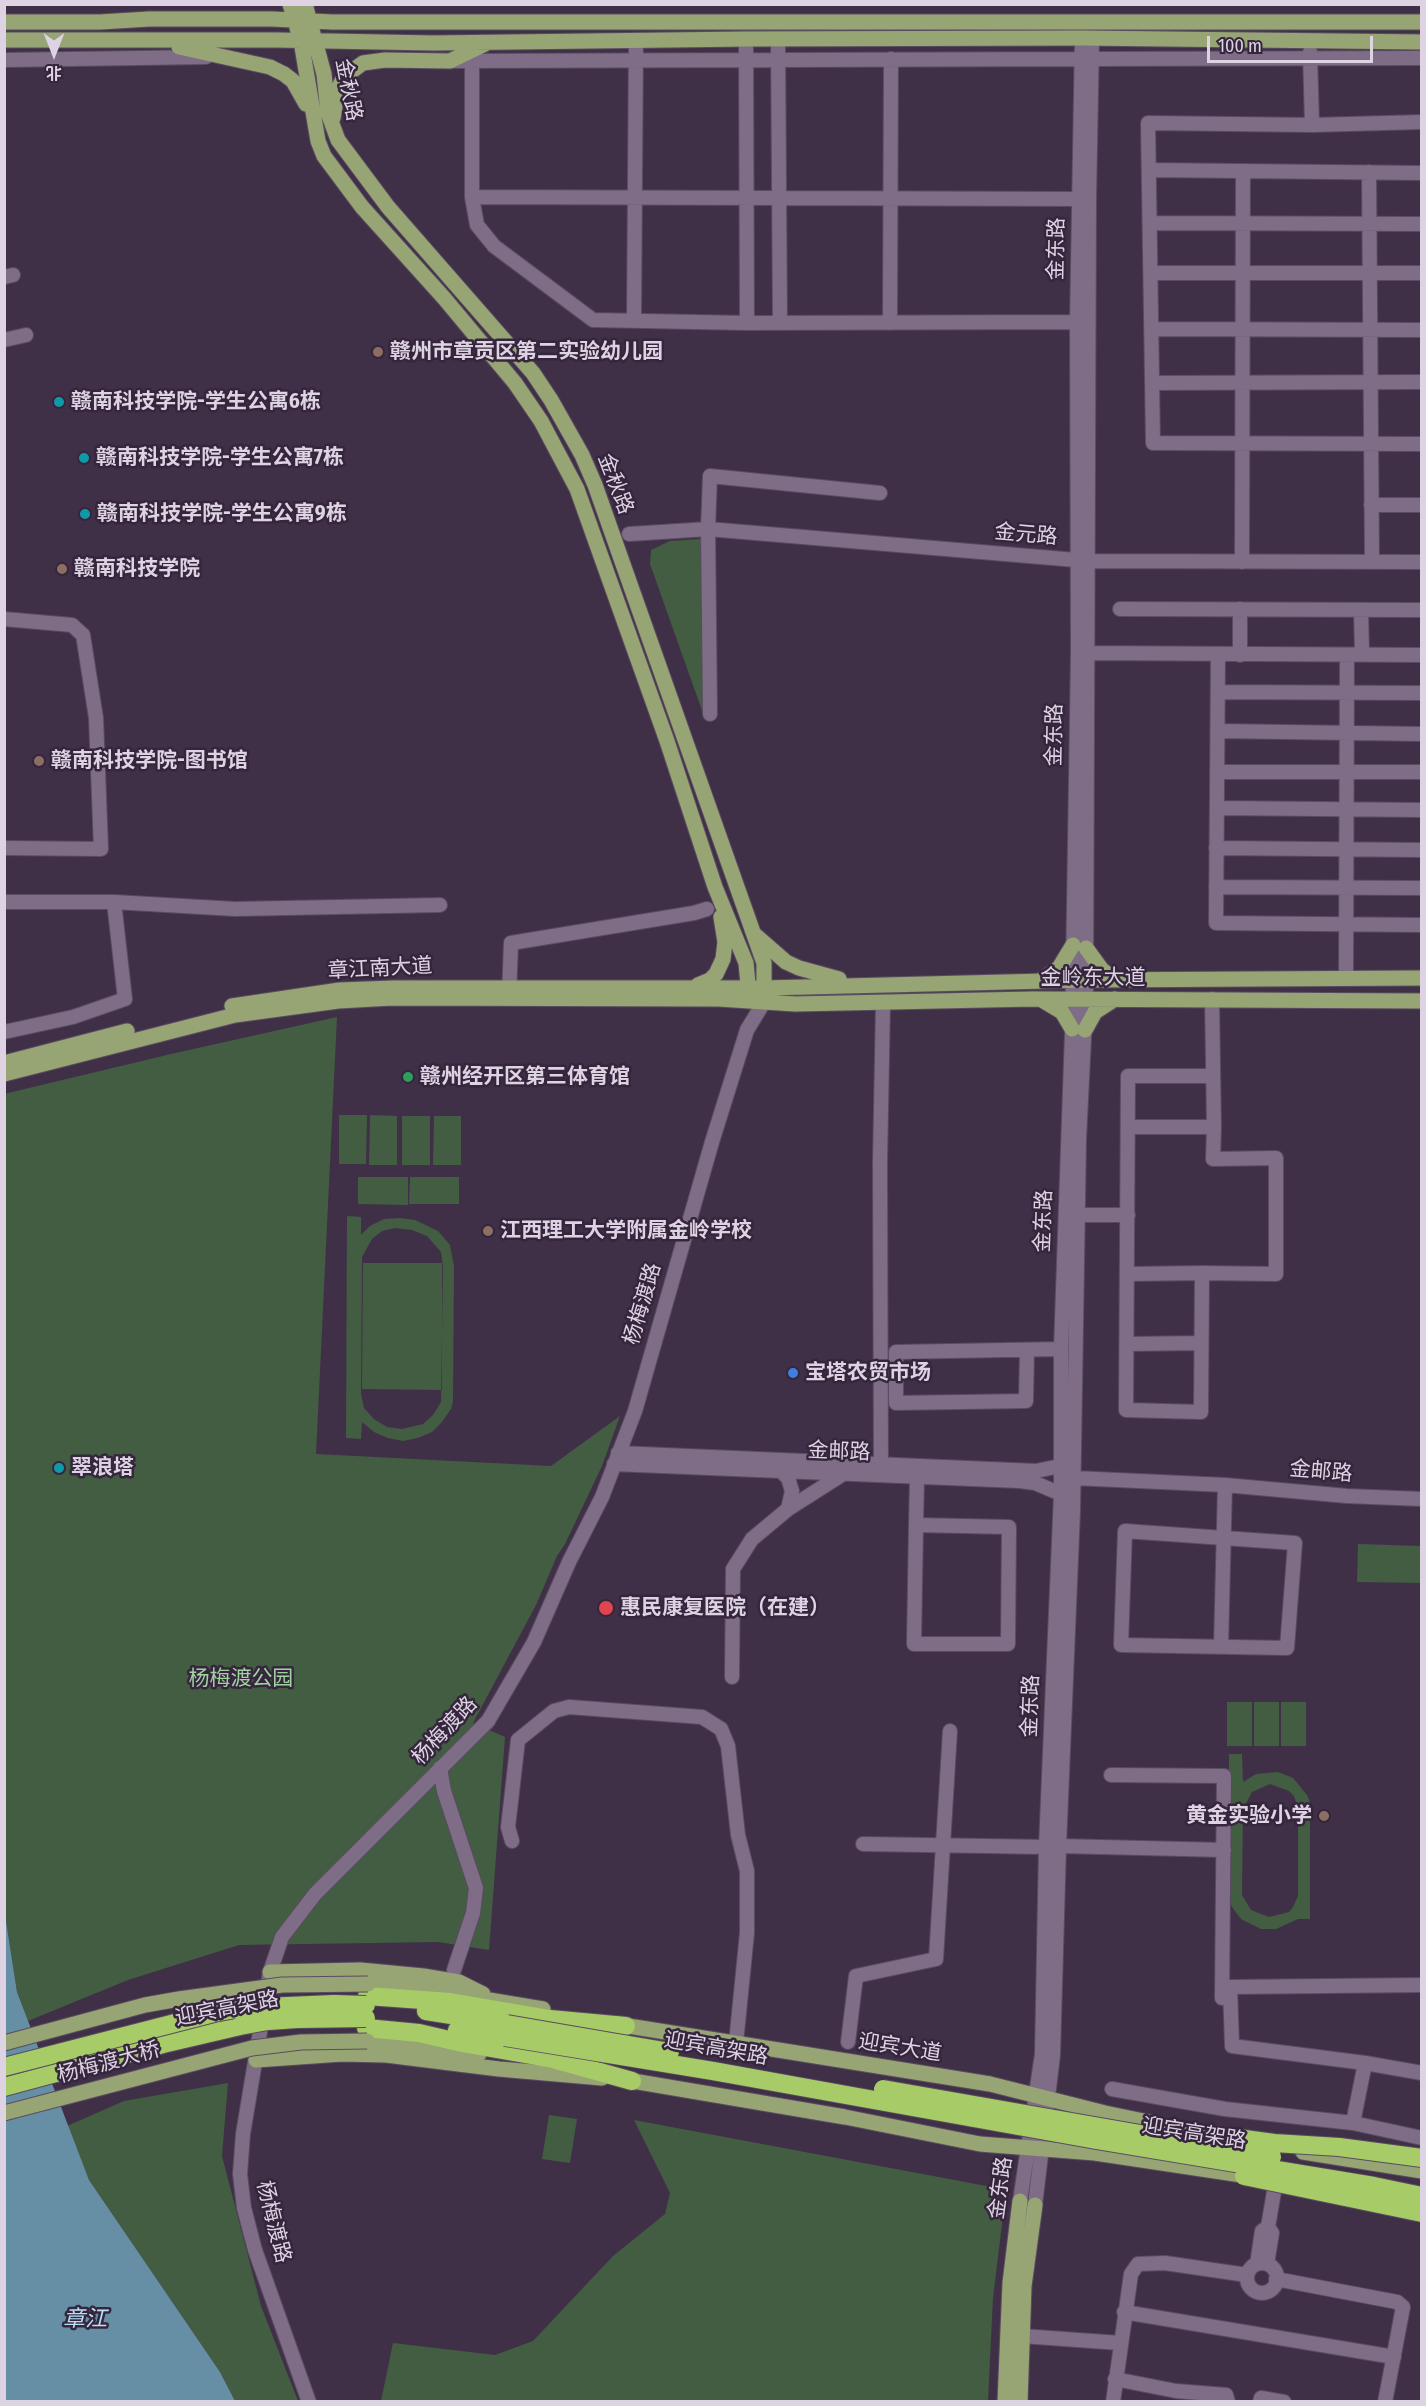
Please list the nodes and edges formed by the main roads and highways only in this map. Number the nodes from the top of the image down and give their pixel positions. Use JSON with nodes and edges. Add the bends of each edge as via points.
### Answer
{"nodes":[{"id":1,"x":290,"y":4,"type":"edge"},
{"id":2,"x":305,"y":4,"type":"edge"},
{"id":3,"x":302,"y":20,"type":"junction"},
{"id":4,"x":4,"y":22,"type":"edge"},
{"id":5,"x":1422,"y":22,"type":"edge"},
{"id":6,"x":4,"y":40,"type":"edge"},
{"id":7,"x":155,"y":41,"type":"junction"},
{"id":8,"x":309,"y":41,"type":"junction"},
{"id":9,"x":491,"y":41,"type":"junction"},
{"id":10,"x":1422,"y":42,"type":"edge"},
{"id":11,"x":313,"y":119,"type":"junction"},
{"id":12,"x":332,"y":127,"type":"junction"},
{"id":13,"x":715,"y":887,"type":"junction"},
{"id":14,"x":754,"y":934,"type":"junction"},
{"id":15,"x":1422,"y":978,"type":"edge"},
{"id":16,"x":1118,"y":980,"type":"junction"},
{"id":17,"x":1040,"y":981,"type":"junction"},
{"id":18,"x":862,"y":984,"type":"junction"},
{"id":19,"x":695,"y":986,"type":"junction"},
{"id":20,"x":509,"y":993,"type":"junction"},
{"id":21,"x":757,"y":995,"type":"junction"},
{"id":22,"x":1034,"y":999,"type":"junction"},
{"id":23,"x":1115,"y":999,"type":"junction"},
{"id":24,"x":1422,"y":1000,"type":"edge"},
{"id":25,"x":291,"y":1001,"type":"junction"},
{"id":26,"x":4,"y":1063,"type":"edge"},
{"id":27,"x":4,"y":1074,"type":"edge"},
{"id":28,"x":270,"y":1971,"type":"road end"},
{"id":29,"x":491,"y":1999,"type":"junction"},
{"id":30,"x":367,"y":2012,"type":"junction"},
{"id":31,"x":241,"y":2017,"type":"junction"},
{"id":32,"x":626,"y":2026,"type":"junction"},
{"id":33,"x":506,"y":2030,"type":"junction"},
{"id":34,"x":4,"y":2043,"type":"edge"},
{"id":35,"x":256,"y":2060,"type":"road end"},
{"id":36,"x":4,"y":2067,"type":"edge"},
{"id":37,"x":632,"y":2081,"type":"junction"},
{"id":38,"x":4,"y":2087,"type":"edge"},
{"id":39,"x":1042,"y":2103,"type":"junction"},
{"id":40,"x":4,"y":2113,"type":"edge"},
{"id":41,"x":1096,"y":2140,"type":"junction"},
{"id":42,"x":1422,"y":2158,"type":"edge"},
{"id":43,"x":1422,"y":2171,"type":"edge"},
{"id":44,"x":1422,"y":2186,"type":"edge"},
{"id":45,"x":1422,"y":2196,"type":"edge"},
{"id":46,"x":1422,"y":2216,"type":"edge"},
{"id":47,"x":1005,"y":2402,"type":"edge"},
{"id":48,"x":1020,"y":2402,"type":"edge"}],
"edges":[{"from":1,"to":3,"type":"main road"},
{"from":2,"to":3,"type":"main road"},
{"from":3,"to":4,"type":"main road"},
{"from":3,"to":5,"type":"main road"},
{"from":3,"to":8,"type":"main road"},
{"from":6,"to":7,"type":"main road"},
{"from":7,"to":8,"type":"main road"},
{"from":7,"to":11,"type":"main road","via":[[255,63],[284,74],[300,91]]},
{"from":8,"to":9,"type":"main road"},
{"from":8,"to":11,"type":"main road","name":"金秋路"},
{"from":8,"to":12,"type":"main road","name":"金秋路","via":[[324,74]]},
{"from":9,"to":10,"type":"main road"},
{"from":9,"to":12,"type":"main road","via":[[450,61],[363,63],[348,74],[338,89]]},
{"from":11,"to":13,"type":"main road","name":"金秋路","via":[[318,141],[339,177],[515,383],[565,464],[602,556]]},
{"from":12,"to":14,"type":"main road","name":"金秋路","via":[[388,207],[533,374],[582,455]]},
{"from":13,"to":19,"type":"main road","via":[[725,942],[723,959],[710,980]]},
{"from":13,"to":21,"type":"main road","name":"金秋路"},
{"from":14,"to":18,"type":"main road","via":[[786,962]]},
{"from":14,"to":21,"type":"main road","name":"金秋路","via":[[764,963]]},
{"from":15,"to":16,"type":"main road","name":"金岭东大道"},
{"from":16,"to":17,"type":"main road","name":"金岭东大道"},
{"from":16,"to":17,"type":"main road","via":[[1101,970],[1079,947]]},
{"from":17,"to":18,"type":"main road","name":"金岭东大道"},
{"from":18,"to":21,"type":"main road","name":"金岭东大道"},
{"from":19,"to":20,"type":"main road","name":"章江南大道"},
{"from":19,"to":21,"type":"main road","name":"章江南大道"},
{"from":20,"to":21,"type":"main road","name":"章江南大道","via":[[719,999]]},
{"from":20,"to":25,"type":"main road","name":"章江南大道"},
{"from":21,"to":22,"type":"main road","name":"金岭东大道","via":[[883,1004]]},
{"from":22,"to":23,"type":"main road","name":"金岭东大道"},
{"from":22,"to":23,"type":"main road","via":[[1056,1006],[1078,1030]]},
{"from":23,"to":24,"type":"main road","name":"金岭东大道"},
{"from":25,"to":26,"type":"main road","name":"章江南大道","via":[[234,1005]]},
{"from":25,"to":27,"type":"main road","name":"章江南大道"},
{"from":28,"to":29,"type":"main road","via":[[360,1970],[423,1976],[459,1982]]},
{"from":29,"to":30,"type":"main road","name":"迎宾大道","via":[[423,1989]]},
{"from":29,"to":32,"type":"main road","name":"迎宾大道"},
{"from":30,"to":31,"type":"highway","bridge":true},
{"from":30,"to":31,"type":"highway","bridge":true,"via":[[299,1997]]},
{"from":30,"to":32,"type":"highway","via":[[467,2004],[550,2019]]},
{"from":30,"to":33,"type":"highway","name":"迎宾高架路"},
{"from":30,"to":34,"type":"main road","bridge":true,"via":[[282,1985],[145,2005]]},
{"from":30,"to":37,"type":"highway","via":[[419,2033],[552,2059]]},
{"from":30,"to":40,"type":"main road","name":"杨梅渡大桥","bridge":true,"via":[[302,2042],[236,2051]]},
{"from":31,"to":36,"type":"highway","name":"迎宾高架路","bridge":true,"via":[[166,2023]]},
{"from":31,"to":38,"type":"highway","name":"迎宾高架路","via":[[163,2044]]},
{"from":32,"to":39,"type":"main road","name":"迎宾大道","via":[[990,2084]]},
{"from":33,"to":39,"type":"highway","name":"迎宾高架路","bridge":true},
{"from":33,"to":41,"type":"highway","name":"迎宾高架路","bridge":true},
{"from":35,"to":37,"type":"main road","via":[[386,2055]]},
{"from":37,"to":46,"type":"main road","via":[[980,2144],[1095,2153],[1276,2180]]},
{"from":39,"to":42,"type":"highway","bridge":true,"via":[[1274,2143]]},
{"from":39,"to":43,"type":"main road","name":"迎宾大道","via":[[1253,2144]]},
{"from":39,"to":44,"type":"highway","name":"迎宾高架路","bridge":true},
{"from":41,"to":45,"type":"highway","name":"迎宾高架路","bridge":true},
{"from":41,"to":46,"type":"highway","bridge":true,"via":[[1234,2174],[1371,2201]]},
{"from":47,"to":48,"type":"main road","name":"金东路","via":[[1010,2283],[1028,2203]]}]}
